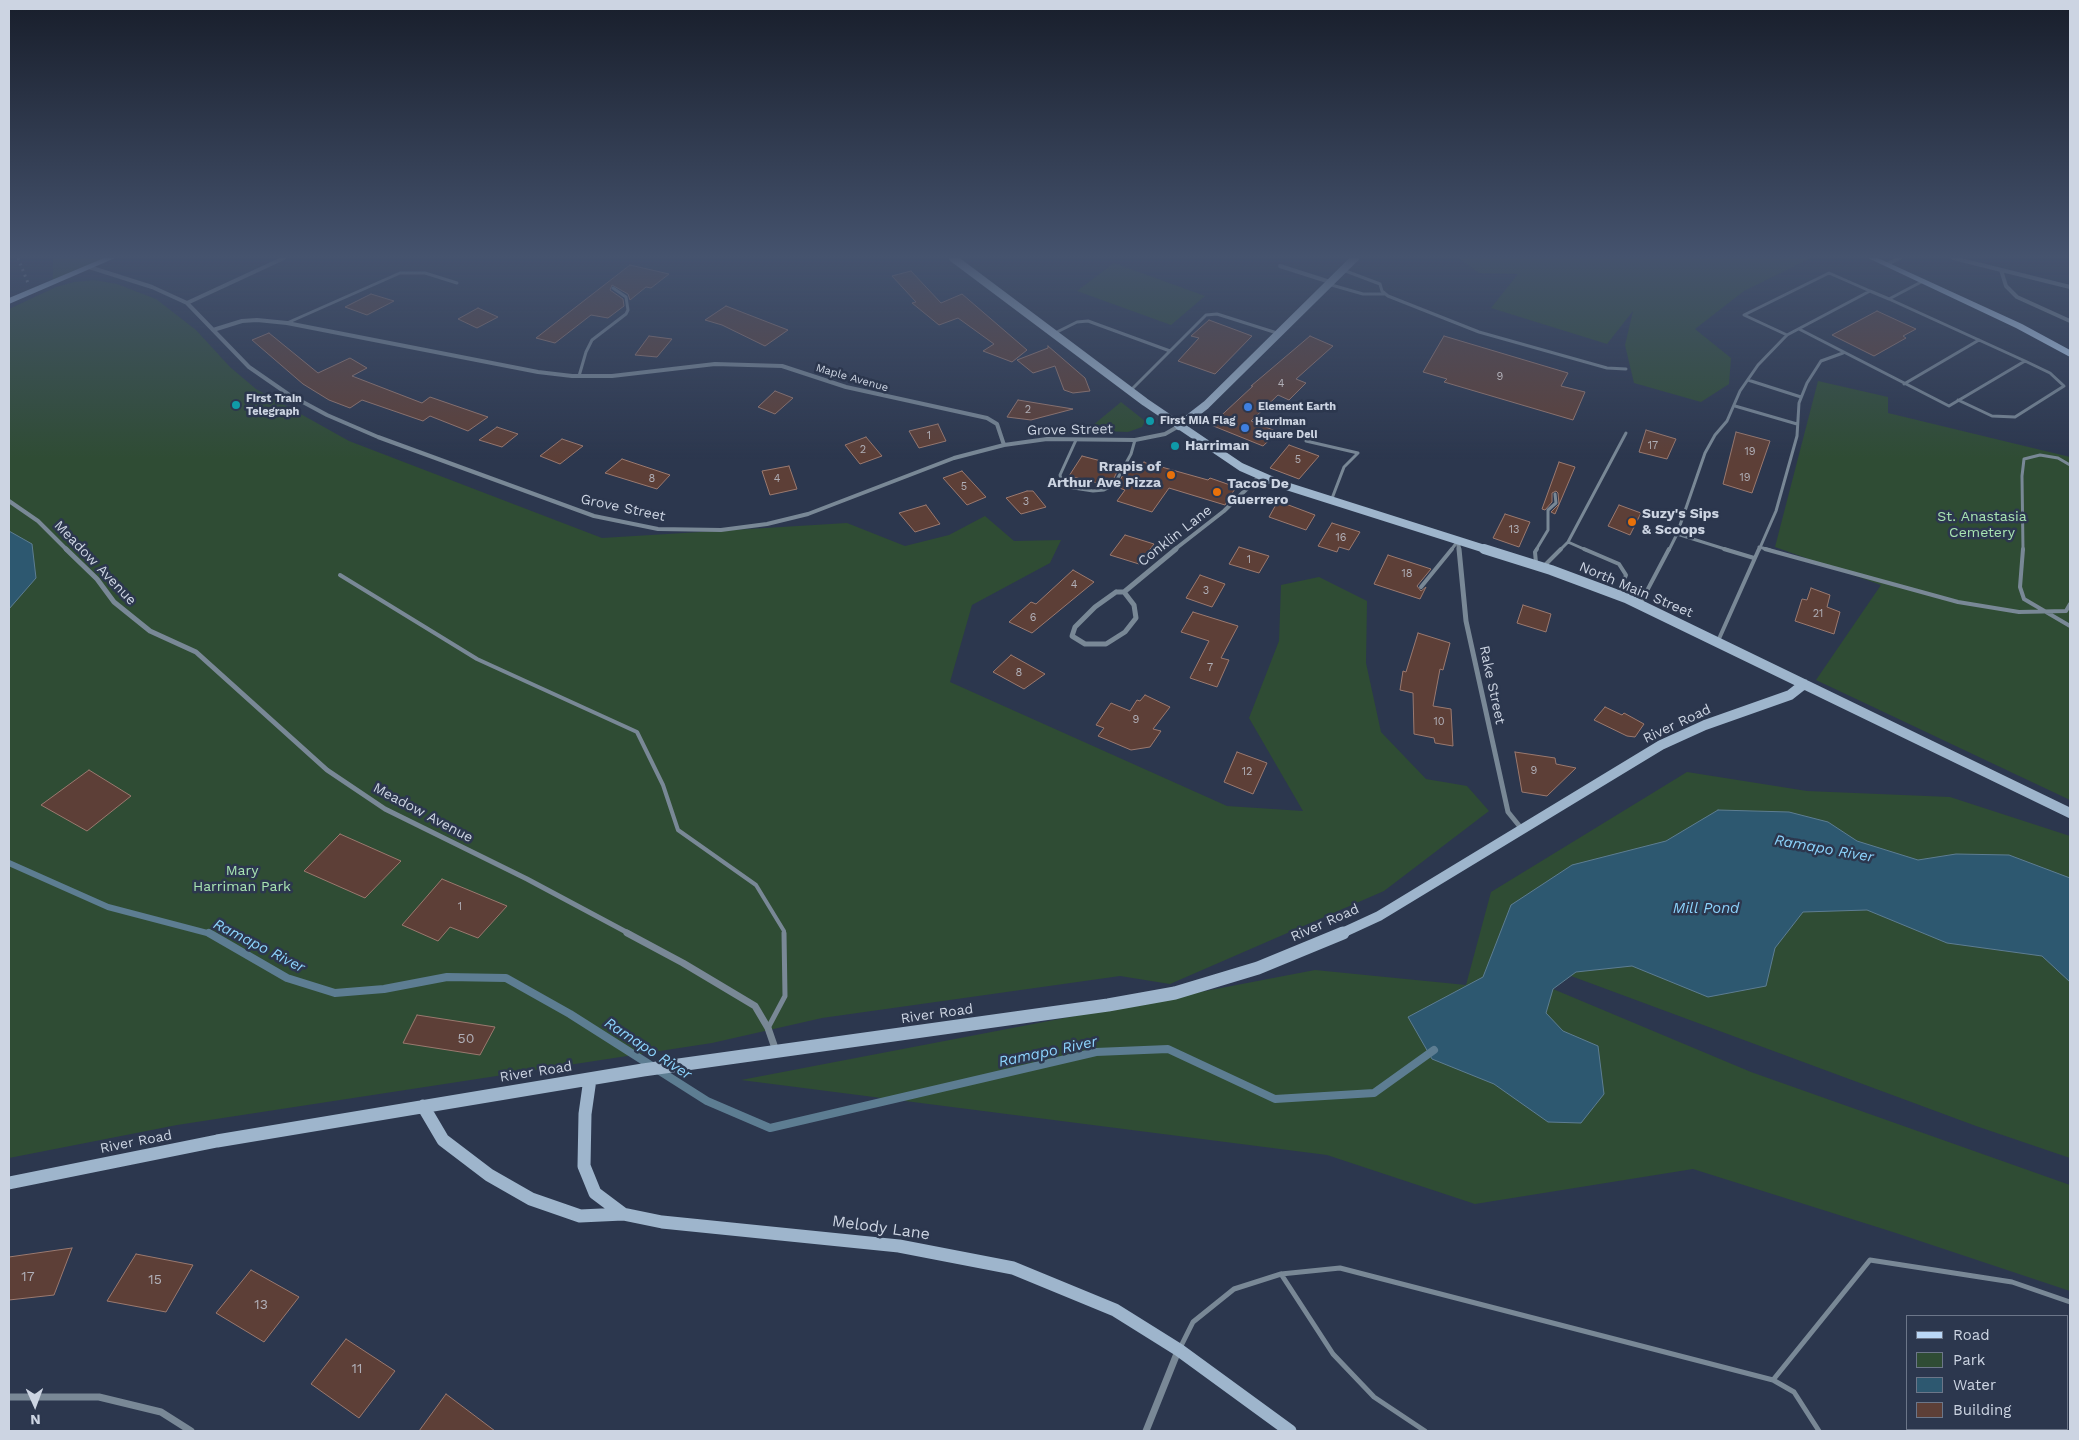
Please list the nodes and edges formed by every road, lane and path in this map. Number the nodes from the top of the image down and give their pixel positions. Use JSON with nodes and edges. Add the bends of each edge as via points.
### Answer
{"nodes":[{"id":1,"x":208,"y":325,"type":"edge"},
{"id":2,"x":228,"y":325,"type":"edge"},
{"id":3,"x":298,"y":325,"type":"edge"},
{"id":4,"x":610,"y":325,"type":"edge"},
{"id":5,"x":1044,"y":325,"type":"edge"},
{"id":6,"x":1071,"y":325,"type":"edge"},
{"id":7,"x":1099,"y":325,"type":"edge"},
{"id":8,"x":1196,"y":325,"type":"edge"},
{"id":9,"x":1251,"y":325,"type":"edge"},
{"id":10,"x":1285,"y":325,"type":"edge"},
{"id":11,"x":1463,"y":325,"type":"edge"},
{"id":12,"x":1766,"y":325,"type":"edge"},
{"id":13,"x":1804,"y":325,"type":"edge"},
{"id":14,"x":1947,"y":325,"type":"edge"},
{"id":15,"x":2017,"y":325,"type":"edge"},
{"id":16,"x":1799,"y":328,"type":"junction"},
{"id":17,"x":213,"y":330,"type":"junction"},
{"id":18,"x":1055,"y":333,"type":"junction"},
{"id":19,"x":1277,"y":333,"type":"junction"},
{"id":20,"x":1787,"y":335,"type":"junction"},
{"id":21,"x":1979,"y":340,"type":"junction"},
{"id":22,"x":1170,"y":351,"type":"junction"},
{"id":23,"x":1844,"y":353,"type":"junction"},
{"id":24,"x":2070,"y":354,"type":"edge"},
{"id":25,"x":2025,"y":361,"type":"junction"},
{"id":26,"x":1626,"y":369,"type":"dead end"},
{"id":27,"x":579,"y":376,"type":"junction"},
{"id":28,"x":1748,"y":380,"type":"junction"},
{"id":29,"x":1904,"y":384,"type":"junction"},
{"id":30,"x":1131,"y":390,"type":"junction"},
{"id":31,"x":1801,"y":397,"type":"junction"},
{"id":32,"x":1958,"y":400,"type":"junction"},
{"id":33,"x":1735,"y":406,"type":"junction"},
{"id":34,"x":1798,"y":424,"type":"junction"},
{"id":35,"x":1179,"y":426,"type":"junction"},
{"id":36,"x":1626,"y":433,"type":"dead end"},
{"id":37,"x":1076,"y":440,"type":"junction"},
{"id":38,"x":1135,"y":440,"type":"junction"},
{"id":39,"x":1306,"y":441,"type":"dead end"},
{"id":40,"x":1004,"y":445,"type":"junction"},
{"id":41,"x":2070,"y":464,"type":"edge"},
{"id":42,"x":1260,"y":476,"type":"junction"},
{"id":43,"x":1556,"y":494,"type":"dead end"},
{"id":44,"x":9,"y":501,"type":"edge"},
{"id":45,"x":1331,"y":501,"type":"junction"},
{"id":46,"x":1677,"y":534,"type":"junction"},
{"id":47,"x":1458,"y":541,"type":"junction"},
{"id":48,"x":1568,"y":542,"type":"junction"},
{"id":49,"x":1759,"y":547,"type":"junction"},
{"id":50,"x":1754,"y":558,"type":"junction"},
{"id":51,"x":1539,"y":566,"type":"junction"},
{"id":52,"x":340,"y":575,"type":"dead end"},
{"id":53,"x":1421,"y":587,"type":"dead end"},
{"id":54,"x":1124,"y":592,"type":"junction"},
{"id":55,"x":1618,"y":595,"type":"junction"},
{"id":56,"x":1640,"y":604,"type":"junction"},
{"id":57,"x":2070,"y":604,"type":"edge"},
{"id":58,"x":2043,"y":612,"type":"junction"},
{"id":59,"x":2070,"y":626,"type":"edge"},
{"id":60,"x":1718,"y":641,"type":"junction"},
{"id":61,"x":1804,"y":684,"type":"junction"},
{"id":62,"x":2070,"y":813,"type":"edge"},
{"id":63,"x":1521,"y":828,"type":"junction"},
{"id":64,"x":768,"y":1028,"type":"junction"},
{"id":65,"x":776,"y":1052,"type":"junction"},
{"id":66,"x":590,"y":1079,"type":"junction"},
{"id":67,"x":423,"y":1106,"type":"junction"},
{"id":68,"x":9,"y":1183,"type":"edge"},
{"id":69,"x":623,"y":1214,"type":"junction"},
{"id":70,"x":1281,"y":1274,"type":"junction"},
{"id":71,"x":2070,"y":1302,"type":"edge"},
{"id":72,"x":1179,"y":1350,"type":"junction"},
{"id":73,"x":1773,"y":1380,"type":"junction"},
{"id":74,"x":9,"y":1397,"type":"edge"},
{"id":75,"x":191,"y":1431,"type":"edge"},
{"id":76,"x":1146,"y":1431,"type":"edge"},
{"id":77,"x":1290,"y":1431,"type":"edge"},
{"id":78,"x":1425,"y":1431,"type":"edge"},
{"id":79,"x":1819,"y":1431,"type":"edge"}],
"edges":[{"from":1,"to":17,"type":"street"},
{"from":2,"to":17,"type":"street","name":"Maple Avenue"},
{"from":3,"to":27,"type":"street","name":"Maple Avenue","via":[[538,372]]},
{"from":4,"to":27,"type":"lane","via":[[592,340]]},
{"from":5,"to":18,"type":"street","name":"North Main Street"},
{"from":6,"to":18,"type":"lane"},
{"from":7,"to":22,"type":"lane"},
{"from":8,"to":22,"type":"lane"},
{"from":9,"to":19,"type":"lane"},
{"from":10,"to":19,"type":"street"},
{"from":11,"to":26,"type":"lane","via":[[1607,368]]},
{"from":12,"to":20,"type":"lane"},
{"from":13,"to":16,"type":"lane"},
{"from":14,"to":21,"type":"lane"},
{"from":15,"to":24,"type":"main road"},
{"from":16,"to":20,"type":"lane"},
{"from":16,"to":23,"type":"lane"},
{"from":17,"to":40,"type":"street","name":"Grove Street","via":[[249,367],[288,394],[327,415],[378,437],[594,516],[658,529],[721,530],[767,524],[808,514],[954,458]]},
{"from":18,"to":30,"type":"street","name":"North Main Street"},
{"from":19,"to":35,"type":"street","via":[[1206,405]]},
{"from":20,"to":28,"type":"lane"},
{"from":21,"to":25,"type":"lane"},
{"from":21,"to":29,"type":"lane"},
{"from":22,"to":30,"type":"lane"},
{"from":23,"to":29,"type":"lane"},
{"from":23,"to":31,"type":"lane","via":[[1820,361]]},
{"from":25,"to":32,"type":"lane"},
{"from":25,"to":32,"type":"lane","via":[[2050,373],[2064,386],[2015,417],[1992,416]]},
{"from":27,"to":40,"type":"street","name":"Maple Avenue","via":[[612,376],[715,364],[782,366],[854,389],[987,418],[997,424]]},
{"from":28,"to":31,"type":"lane"},
{"from":28,"to":33,"type":"lane"},
{"from":29,"to":32,"type":"lane","via":[[1949,406]]},
{"from":30,"to":35,"type":"street","name":"North Main Street"},
{"from":31,"to":34,"type":"lane"},
{"from":33,"to":34,"type":"lane"},
{"from":33,"to":46,"type":"lane","via":[[1705,452]]},
{"from":34,"to":49,"type":"lane","via":[[1776,511]]},
{"from":35,"to":38,"type":"street","name":"Grove Street","via":[[1165,434]]},
{"from":35,"to":42,"type":"street","name":"North Main Street"},
{"from":36,"to":48,"type":"lane"},
{"from":37,"to":38,"type":"street","name":"Grove Street"},
{"from":37,"to":38,"type":"lane","via":[[1060,475],[1062,483],[1067,487],[1093,491],[1114,485]]},
{"from":37,"to":40,"type":"street","name":"Grove Street","via":[[1047,439]]},
{"from":39,"to":45,"type":"lane","via":[[1358,453],[1344,467]]},
{"from":41,"to":58,"type":"lane","via":[[2040,454],[2024,459],[2020,587],[2024,599]]},
{"from":42,"to":45,"type":"street","name":"North Main Street"},
{"from":42,"to":54,"type":"street","name":"Conklin Lane","via":[[1224,511]]},
{"from":43,"to":51,"type":"lane","via":[[1556,503],[1548,510],[1548,530],[1535,552]]},
{"from":44,"to":64,"type":"street","name":"Meadow Avenue","via":[[38,521],[97,579],[114,602],[150,631],[196,652],[327,770],[385,808],[527,879],[699,973],[755,1006]]},
{"from":45,"to":47,"type":"street","name":"North Main Street"},
{"from":46,"to":50,"type":"lane"},
{"from":46,"to":56,"type":"lane"},
{"from":47,"to":51,"type":"street","name":"North Main Street"},
{"from":47,"to":53,"type":"lane"},
{"from":47,"to":63,"type":"street","name":"Rake Street","via":[[1466,622],[1508,812]]},
{"from":48,"to":51,"type":"lane"},
{"from":48,"to":55,"type":"lane","via":[[1619,564],[1626,575]]},
{"from":49,"to":50,"type":"lane"},
{"from":49,"to":58,"type":"lane","via":[[1958,602],[2018,612]]},
{"from":50,"to":60,"type":"lane"},
{"from":51,"to":55,"type":"street","name":"North Main Street"},
{"from":52,"to":64,"type":"lane","via":[[477,659],[637,732],[663,785],[678,830],[756,885],[784,931],[785,996]]},
{"from":54,"to":54,"type":"street","name":"Conklin Lane","via":[[1134,605],[1136,618],[1125,632],[1106,644],[1085,644],[1072,636],[1075,627],[1095,607],[1116,592]]},
{"from":55,"to":56,"type":"street","name":"North Main Street"},
{"from":56,"to":60,"type":"street","name":"North Main Street"},
{"from":57,"to":58,"type":"lane","via":[[2066,611]]},
{"from":58,"to":59,"type":"lane"},
{"from":60,"to":61,"type":"street","name":"North Main Street"},
{"from":61,"to":62,"type":"street","name":"North Main Street"},
{"from":61,"to":63,"type":"street","name":"River Road","via":[[1790,695],[1705,725],[1661,745]]},
{"from":63,"to":65,"type":"street","name":"River Road","via":[[1379,916],[1258,968],[1175,993]]},
{"from":64,"to":65,"type":"street","name":"Meadow Avenue"},
{"from":65,"to":66,"type":"street","name":"River Road"},
{"from":66,"to":67,"type":"street","name":"River Road"},
{"from":66,"to":69,"type":"street","name":"Melody Lane","via":[[585,1114],[584,1166],[596,1194]]},
{"from":67,"to":68,"type":"street","name":"River Road","via":[[217,1141]]},
{"from":67,"to":69,"type":"street","via":[[443,1140],[489,1175],[532,1199],[580,1216]]},
{"from":69,"to":72,"type":"street","name":"Melody Lane","via":[[662,1222],[899,1246],[1012,1268],[1115,1310]]},
{"from":70,"to":72,"type":"lane","via":[[1234,1289],[1193,1322]]},
{"from":70,"to":73,"type":"lane","via":[[1340,1268]]},
{"from":70,"to":78,"type":"lane","via":[[1333,1354],[1374,1397]]},
{"from":71,"to":73,"type":"lane","via":[[2012,1282],[1870,1260]]},
{"from":72,"to":76,"type":"street"},
{"from":72,"to":77,"type":"street","name":"Melody Lane"},
{"from":73,"to":79,"type":"lane","via":[[1794,1392]]},
{"from":74,"to":75,"type":"street","via":[[99,1397],[161,1412]]}]}
